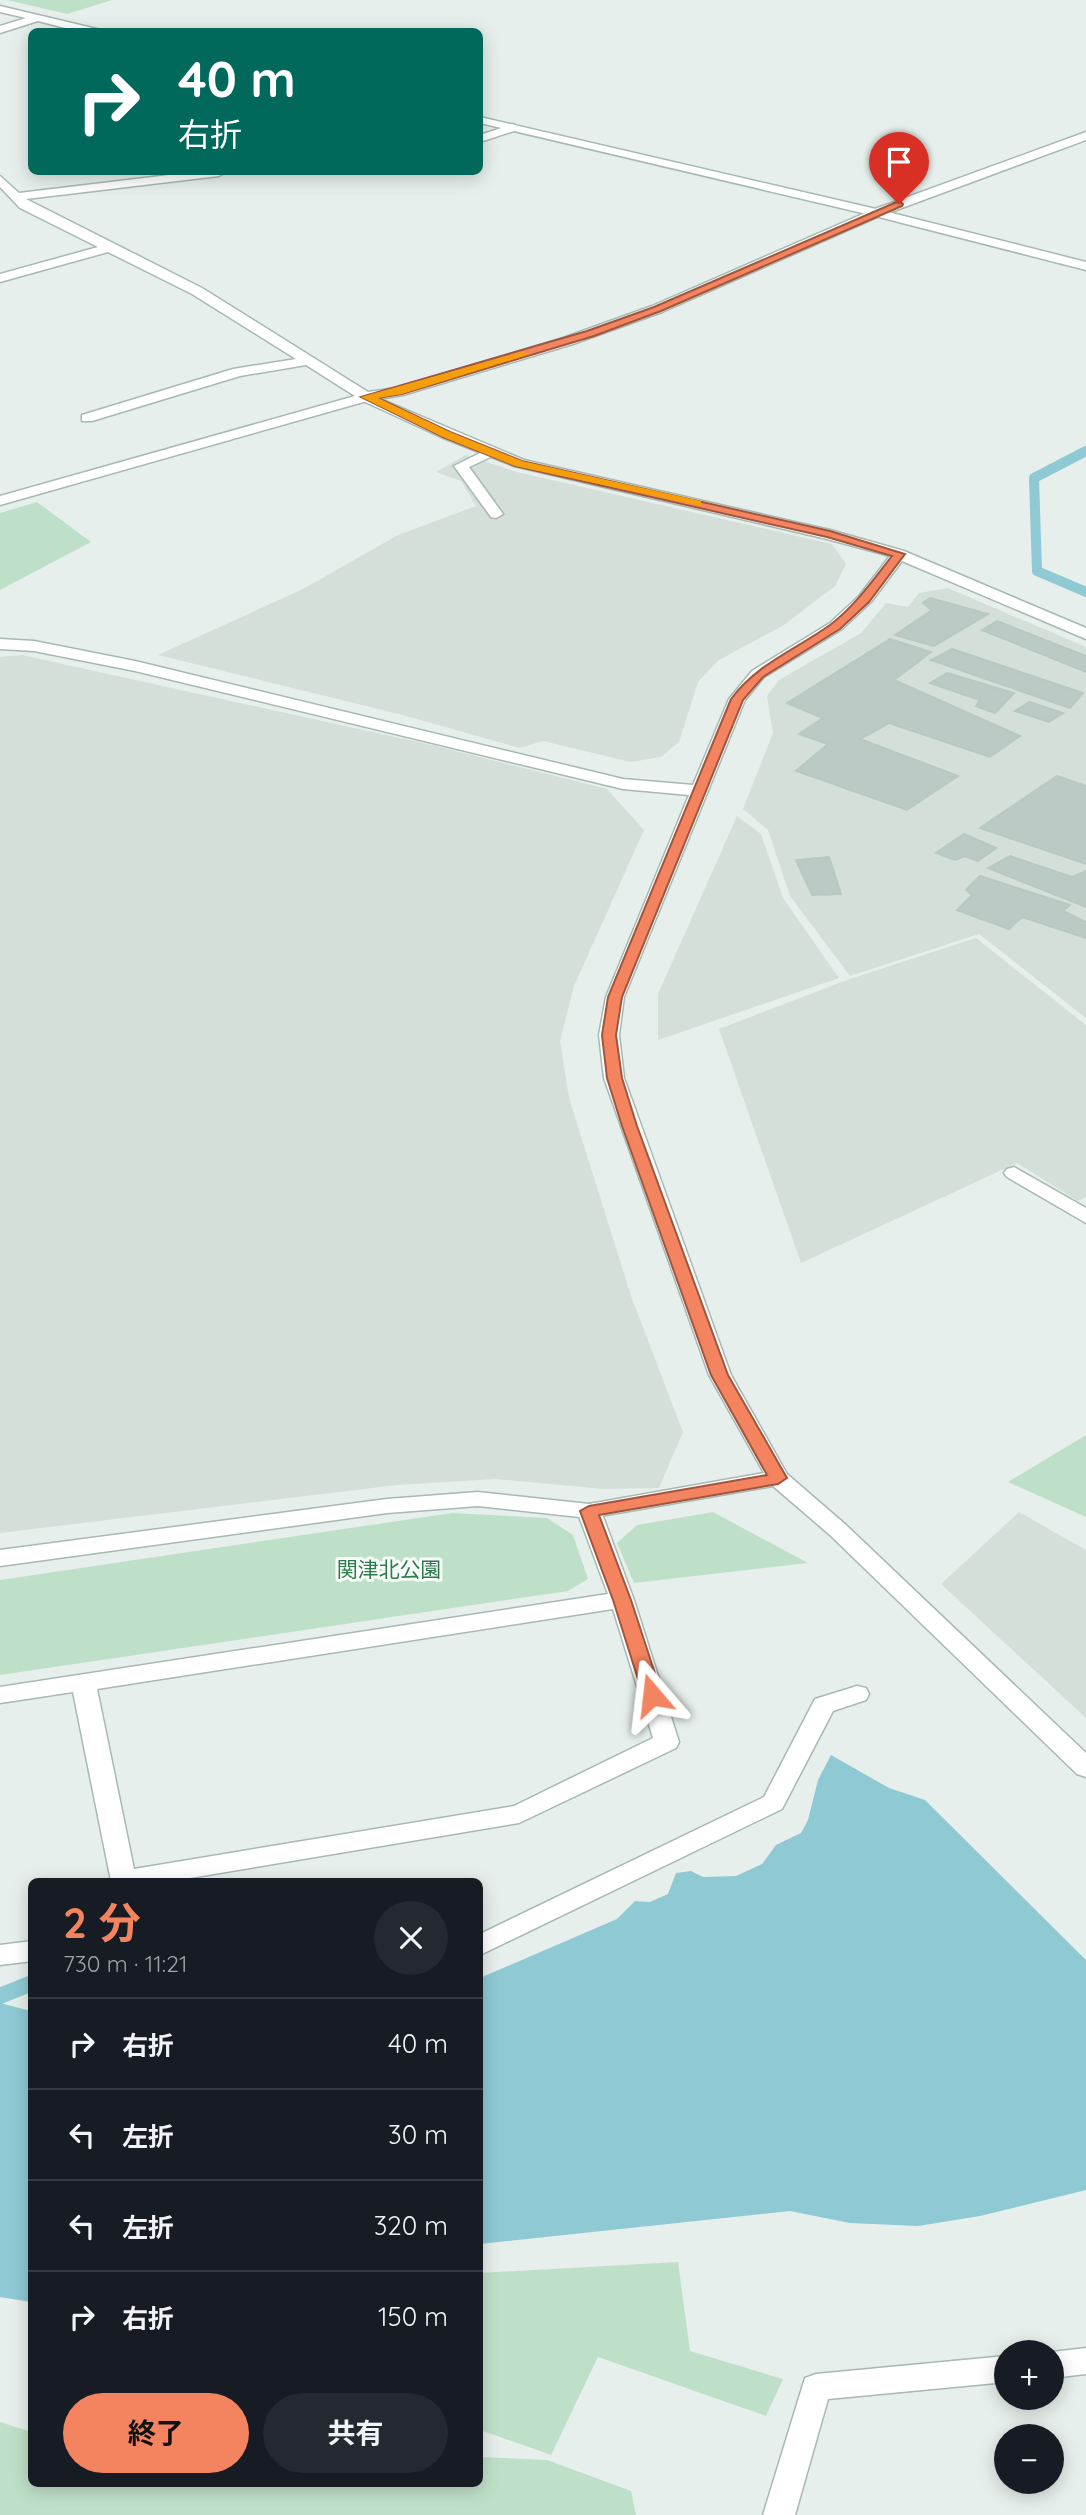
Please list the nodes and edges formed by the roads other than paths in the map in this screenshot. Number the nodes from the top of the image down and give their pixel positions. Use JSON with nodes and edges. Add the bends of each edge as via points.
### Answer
{"nodes":[{"id":1,"x":0,"y":9,"type":"edge"},
{"id":2,"x":38,"y":18,"type":"junction"},
{"id":3,"x":80,"y":28,"type":"edge"},
{"id":4,"x":0,"y":30,"type":"edge"},
{"id":5,"x":483,"y":121,"type":"edge"},
{"id":6,"x":513,"y":128,"type":"junction"},
{"id":7,"x":1086,"y":136,"type":"edge"},
{"id":8,"x":483,"y":138,"type":"edge"},
{"id":9,"x":101,"y":175,"type":"edge"},
{"id":10,"x":193,"y":175,"type":"edge"},
{"id":11,"x":0,"y":180,"type":"edge"},
{"id":12,"x":106,"y":185,"type":"junction"},
{"id":13,"x":17,"y":203,"type":"junction"},
{"id":14,"x":876,"y":212,"type":"junction"},
{"id":15,"x":112,"y":247,"type":"junction"},
{"id":16,"x":1086,"y":265,"type":"edge"},
{"id":17,"x":0,"y":278,"type":"edge"},
{"id":18,"x":307,"y":360,"type":"junction"},
{"id":19,"x":366,"y":397,"type":"junction"},
{"id":20,"x":87,"y":418,"type":"dead end"},
{"id":21,"x":489,"y":452,"type":"junction"},
{"id":22,"x":0,"y":502,"type":"edge"},
{"id":23,"x":496,"y":514,"type":"dead end"},
{"id":24,"x":899,"y":554,"type":"junction"},
{"id":25,"x":1086,"y":634,"type":"edge"},
{"id":26,"x":0,"y":644,"type":"edge"},
{"id":27,"x":699,"y":791,"type":"junction"},
{"id":28,"x":1014,"y":1174,"type":"dead end"},
{"id":29,"x":1083,"y":1212,"type":"edge"},
{"id":30,"x":778,"y":1478,"type":"junction"},
{"id":31,"x":589,"y":1511,"type":"junction"},
{"id":32,"x":0,"y":1558,"type":"edge"},
{"id":33,"x":622,"y":1600,"type":"junction"},
{"id":34,"x":83,"y":1682,"type":"junction"},
{"id":35,"x":857,"y":1694,"type":"dead end"},
{"id":36,"x":0,"y":1695,"type":"edge"},
{"id":37,"x":1086,"y":1768,"type":"edge"},
{"id":38,"x":123,"y":1878,"type":"edge"},
{"id":39,"x":135,"y":1878,"type":"edge"},
{"id":40,"x":483,"y":1944,"type":"edge"},
{"id":41,"x":28,"y":1952,"type":"edge"},
{"id":42,"x":0,"y":1955,"type":"edge"},
{"id":43,"x":1086,"y":2361,"type":"edge"},
{"id":44,"x":1064,"y":2364,"type":"edge"},
{"id":45,"x":994,"y":2370,"type":"edge"},
{"id":46,"x":779,"y":2515,"type":"edge"}],
"edges":[{"from":1,"to":2,"type":"street"},
{"from":2,"to":3,"type":"street"},
{"from":2,"to":4,"type":"street"},
{"from":5,"to":6,"type":"street"},
{"from":6,"to":8,"type":"street"},
{"from":6,"to":14,"type":"street"},
{"from":7,"to":14,"type":"street"},
{"from":9,"to":12,"type":"street"},
{"from":10,"to":12,"type":"street"},
{"from":11,"to":13,"type":"street"},
{"from":12,"to":13,"type":"street"},
{"from":13,"to":15,"type":"street"},
{"from":14,"to":16,"type":"street"},
{"from":14,"to":19,"type":"street","via":[[657,309],[580,337],[398,392]]},
{"from":15,"to":17,"type":"street"},
{"from":15,"to":18,"type":"street","via":[[197,291]]},
{"from":18,"to":19,"type":"street"},
{"from":18,"to":20,"type":"street","via":[[238,372]]},
{"from":19,"to":21,"type":"street"},
{"from":19,"to":22,"type":"street"},
{"from":21,"to":23,"type":"street","via":[[461,466]]},
{"from":21,"to":24,"type":"street"},
{"from":24,"to":25,"type":"street"},
{"from":24,"to":27,"type":"street","via":[[836,626],[758,674],[737,699]]},
{"from":26,"to":27,"type":"street","via":[[135,666],[623,784]]},
{"from":27,"to":30,"type":"street","via":[[615,997],[609,1035],[614,1078],[629,1126],[719,1375]]},
{"from":28,"to":29,"type":"street"},
{"from":30,"to":31,"type":"street"},
{"from":30,"to":37,"type":"street"},
{"from":31,"to":32,"type":"street","via":[[478,1499],[387,1506]]},
{"from":31,"to":33,"type":"street"},
{"from":33,"to":34,"type":"street"},
{"from":33,"to":39,"type":"street","via":[[667,1742],[519,1814]]},
{"from":34,"to":36,"type":"street"},
{"from":34,"to":38,"type":"street"},
{"from":35,"to":40,"type":"street","via":[[824,1705],[774,1803]]},
{"from":41,"to":42,"type":"street"},
{"from":43,"to":44,"type":"street"},
{"from":45,"to":46,"type":"street","via":[[816,2387]]}]}
